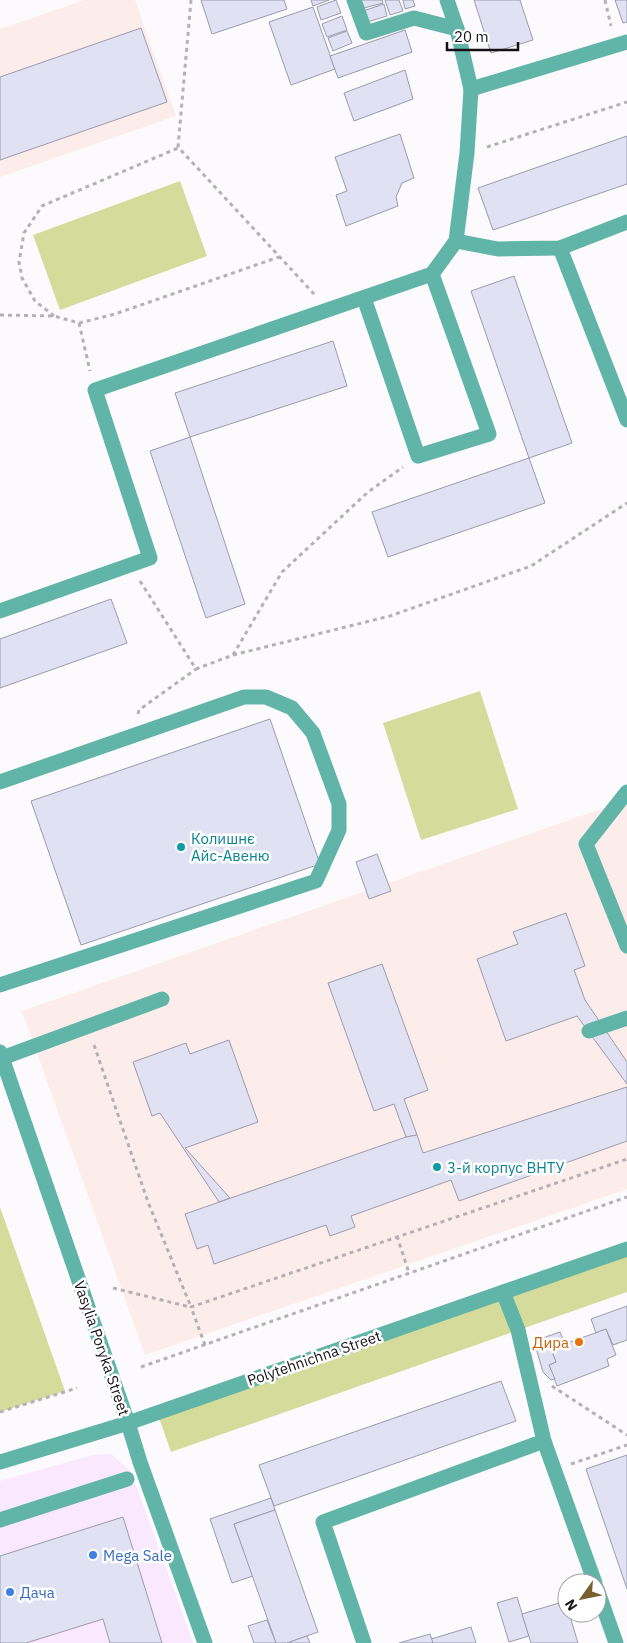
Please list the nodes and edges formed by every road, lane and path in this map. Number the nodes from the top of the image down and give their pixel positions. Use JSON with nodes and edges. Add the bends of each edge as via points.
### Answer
{"nodes":[{"id":1,"x":191,"y":0,"type":"edge"},
{"id":2,"x":354,"y":0,"type":"edge"},
{"id":3,"x":447,"y":0,"type":"edge"},
{"id":4,"x":605,"y":0,"type":"edge"},
{"id":5,"x":457,"y":29,"type":"junction"},
{"id":6,"x":622,"y":44,"type":"edge"},
{"id":7,"x":471,"y":89,"type":"junction"},
{"id":8,"x":627,"y":102,"type":"edge"},
{"id":9,"x":178,"y":148,"type":"junction"},
{"id":10,"x":467,"y":153,"type":"junction"},
{"id":11,"x":627,"y":222,"type":"edge"},
{"id":12,"x":456,"y":241,"type":"junction"},
{"id":13,"x":560,"y":248,"type":"junction"},
{"id":14,"x":278,"y":257,"type":"junction"},
{"id":15,"x":432,"y":274,"type":"junction"},
{"id":16,"x":364,"y":298,"type":"junction"},
{"id":17,"x":329,"y":310,"type":"junction"},
{"id":18,"x":0,"y":316,"type":"edge"},
{"id":19,"x":54,"y":316,"type":"junction"},
{"id":20,"x":79,"y":323,"type":"junction"},
{"id":21,"x":95,"y":390,"type":"junction"},
{"id":22,"x":627,"y":420,"type":"edge"},
{"id":23,"x":418,"y":456,"type":"junction"},
{"id":24,"x":627,"y":503,"type":"edge"},
{"id":25,"x":130,"y":566,"type":"junction"},
{"id":26,"x":0,"y":611,"type":"edge"},
{"id":27,"x":233,"y":655,"type":"junction"},
{"id":28,"x":196,"y":669,"type":"junction"},
{"id":29,"x":134,"y":736,"type":"junction"},
{"id":30,"x":0,"y":782,"type":"edge"},
{"id":31,"x":627,"y":792,"type":"edge"},
{"id":32,"x":627,"y":946,"type":"edge"},
{"id":33,"x":0,"y":985,"type":"edge"},
{"id":34,"x":162,"y":999,"type":"dead end"},
{"id":35,"x":627,"y":1018,"type":"edge"},
{"id":36,"x":88,"y":1026,"type":"junction"},
{"id":37,"x":589,"y":1031,"type":"dead end"},
{"id":38,"x":1,"y":1055,"type":"edge"},
{"id":39,"x":627,"y":1159,"type":"edge"},
{"id":40,"x":627,"y":1197,"type":"edge"},
{"id":41,"x":397,"y":1236,"type":"junction"},
{"id":42,"x":627,"y":1249,"type":"edge"},
{"id":43,"x":409,"y":1274,"type":"junction"},
{"id":44,"x":113,"y":1288,"type":"dead end"},
{"id":45,"x":504,"y":1292,"type":"junction"},
{"id":46,"x":190,"y":1307,"type":"junction"},
{"id":47,"x":205,"y":1345,"type":"junction"},
{"id":48,"x":141,"y":1367,"type":"dead end"},
{"id":49,"x":527,"y":1371,"type":"junction"},
{"id":50,"x":77,"y":1388,"type":"dead end"},
{"id":51,"x":0,"y":1412,"type":"edge"},
{"id":52,"x":128,"y":1423,"type":"junction"},
{"id":53,"x":627,"y":1435,"type":"edge"},
{"id":54,"x":544,"y":1441,"type":"junction"},
{"id":55,"x":627,"y":1445,"type":"edge"},
{"id":56,"x":0,"y":1462,"type":"edge"},
{"id":57,"x":554,"y":1470,"type":"junction"},
{"id":58,"x":127,"y":1479,"type":"dead end"},
{"id":59,"x":0,"y":1520,"type":"edge"},
{"id":60,"x":591,"y":1573,"type":"edge"},
{"id":61,"x":607,"y":1617,"type":"edge"},
{"id":62,"x":205,"y":1643,"type":"edge"},
{"id":63,"x":364,"y":1643,"type":"edge"},
{"id":64,"x":616,"y":1643,"type":"edge"}],
"edges":[{"from":1,"to":9,"type":"path"},
{"from":2,"to":5,"type":"street","via":[[366,33],[414,18]]},
{"from":3,"to":5,"type":"street"},
{"from":4,"to":6,"type":"path"},
{"from":5,"to":7,"type":"street"},
{"from":6,"to":7,"type":"street"},
{"from":7,"to":10,"type":"street"},
{"from":8,"to":10,"type":"path"},
{"from":9,"to":14,"type":"path"},
{"from":9,"to":19,"type":"path","via":[[42,206],[24,234],[19,262],[22,278],[36,301]]},
{"from":10,"to":12,"type":"street"},
{"from":11,"to":13,"type":"street"},
{"from":12,"to":13,"type":"street","via":[[498,249]]},
{"from":12,"to":15,"type":"street"},
{"from":13,"to":22,"type":"street"},
{"from":14,"to":17,"type":"path"},
{"from":14,"to":20,"type":"path","via":[[115,314]]},
{"from":15,"to":16,"type":"street"},
{"from":15,"to":23,"type":"street","via":[[488,434]]},
{"from":16,"to":17,"type":"street"},
{"from":16,"to":23,"type":"street"},
{"from":17,"to":21,"type":"street"},
{"from":18,"to":19,"type":"path"},
{"from":19,"to":20,"type":"path"},
{"from":20,"to":21,"type":"path"},
{"from":21,"to":25,"type":"street","via":[[150,558]]},
{"from":23,"to":27,"type":"path","via":[[368,492],[282,572]]},
{"from":24,"to":27,"type":"path","via":[[531,566],[390,616]]},
{"from":25,"to":26,"type":"street"},
{"from":25,"to":28,"type":"path"},
{"from":27,"to":28,"type":"path"},
{"from":28,"to":29,"type":"path","via":[[139,710]]},
{"from":29,"to":30,"type":"street"},
{"from":29,"to":33,"type":"street","via":[[244,697],[266,697],[292,708],[313,732],[339,804],[339,830],[316,881]]},
{"from":31,"to":32,"type":"street","via":[[586,844]]},
{"from":34,"to":36,"type":"street"},
{"from":35,"to":37,"type":"street"},
{"from":36,"to":38,"type":"street"},
{"from":36,"to":46,"type":"path","via":[[148,1202]]},
{"from":38,"to":52,"type":"street","name":"Vasylia Poryka Street"},
{"from":39,"to":41,"type":"path"},
{"from":40,"to":43,"type":"path"},
{"from":41,"to":43,"type":"path"},
{"from":41,"to":46,"type":"path"},
{"from":42,"to":45,"type":"street","name":"Polytehnichna Street"},
{"from":43,"to":47,"type":"path"},
{"from":44,"to":46,"type":"path"},
{"from":45,"to":49,"type":"street","via":[[518,1330]]},
{"from":45,"to":52,"type":"street","name":"Polytehnichna Street"},
{"from":46,"to":47,"type":"path"},
{"from":47,"to":48,"type":"path"},
{"from":49,"to":53,"type":"path"},
{"from":49,"to":54,"type":"street"},
{"from":50,"to":51,"type":"path"},
{"from":52,"to":56,"type":"street","name":"Polytehnichna Street"},
{"from":52,"to":62,"type":"street","name":"Vasylia Poryka Street"},
{"from":54,"to":57,"type":"street"},
{"from":54,"to":63,"type":"street","via":[[323,1522]]},
{"from":55,"to":57,"type":"path"},
{"from":57,"to":60,"type":"street"},
{"from":58,"to":59,"type":"street"},
{"from":61,"to":64,"type":"street"}]}
